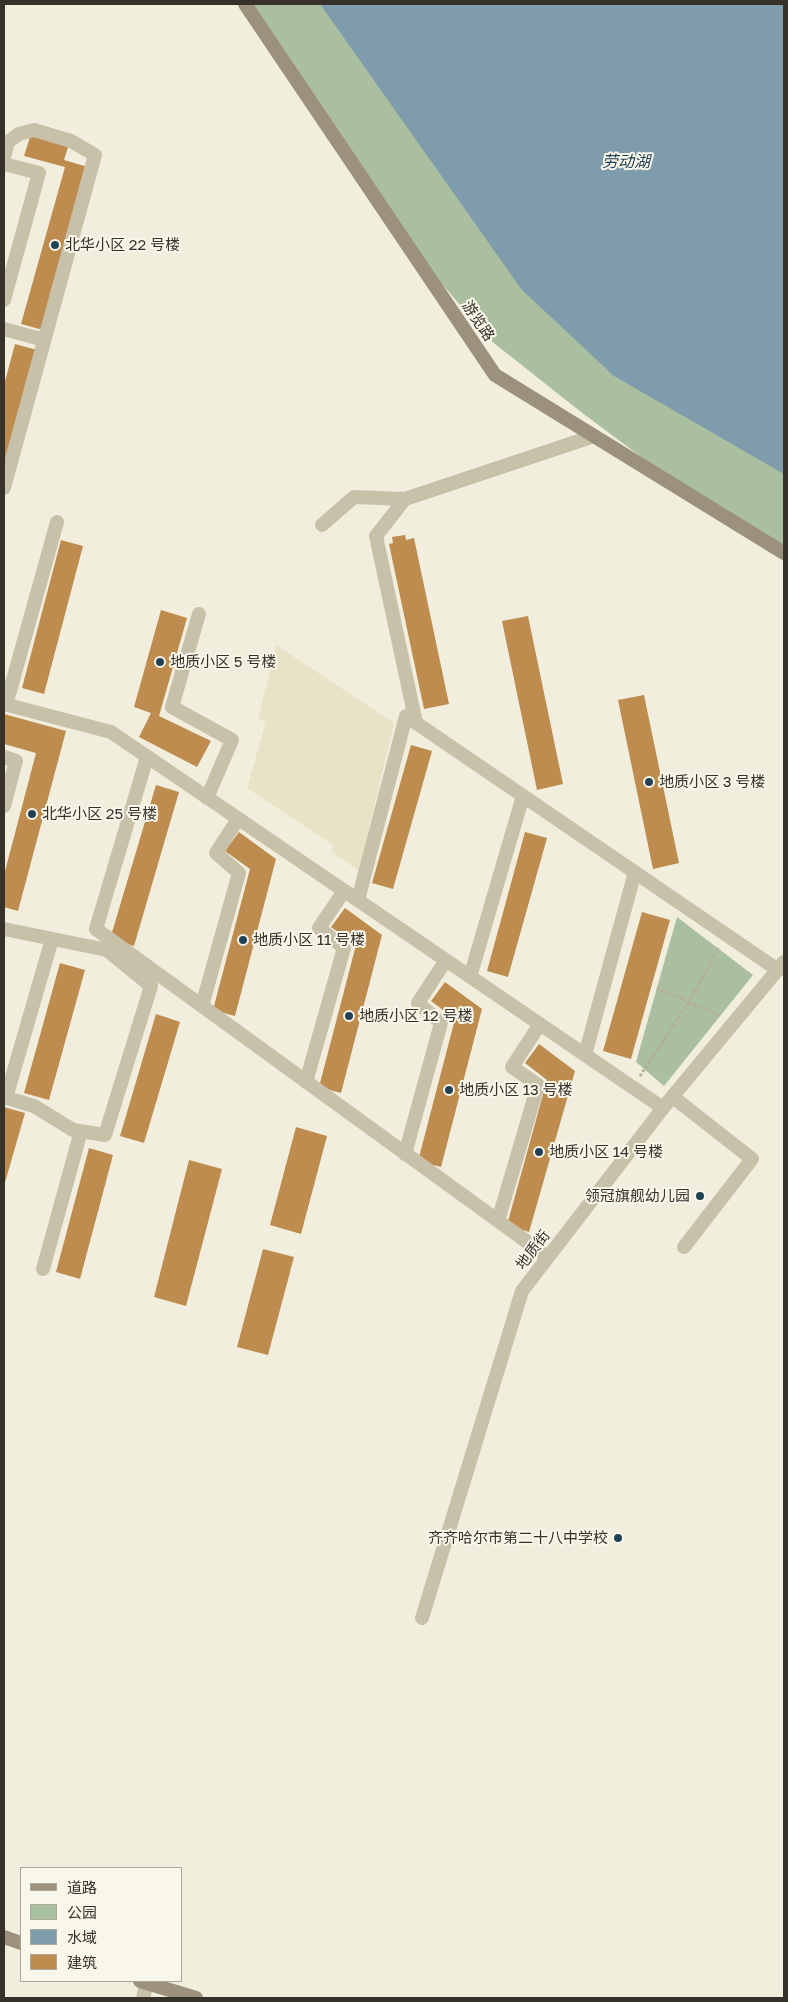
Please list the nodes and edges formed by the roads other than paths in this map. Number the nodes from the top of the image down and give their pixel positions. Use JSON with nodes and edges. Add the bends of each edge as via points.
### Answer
{"nodes":[{"id":1,"x":245,"y":4,"type":"edge"},
{"id":2,"x":6,"y":141,"type":"edge"},
{"id":3,"x":4,"y":157,"type":"edge"},
{"id":4,"x":4,"y":164,"type":"edge"},
{"id":5,"x":4,"y":300,"type":"edge"},
{"id":6,"x":4,"y":329,"type":"edge"},
{"id":7,"x":44,"y":340,"type":"junction"},
{"id":8,"x":594,"y":436,"type":"junction"},
{"id":9,"x":4,"y":488,"type":"edge"},
{"id":10,"x":405,"y":499,"type":"junction"},
{"id":11,"x":57,"y":522,"type":"dead end"},
{"id":12,"x":322,"y":525,"type":"dead end"},
{"id":13,"x":784,"y":553,"type":"edge"},
{"id":14,"x":199,"y":614,"type":"dead end"},
{"id":15,"x":5,"y":704,"type":"edge"},
{"id":16,"x":416,"y":723,"type":"junction"},
{"id":17,"x":4,"y":757,"type":"edge"},
{"id":18,"x":148,"y":757,"type":"junction"},
{"id":19,"x":523,"y":796,"type":"junction"},
{"id":20,"x":208,"y":798,"type":"junction"},
{"id":21,"x":4,"y":806,"type":"edge"},
{"id":22,"x":238,"y":819,"type":"junction"},
{"id":23,"x":635,"y":872,"type":"junction"},
{"id":24,"x":344,"y":891,"type":"junction"},
{"id":25,"x":358,"y":900,"type":"junction"},
{"id":26,"x":4,"y":930,"type":"edge"},
{"id":27,"x":52,"y":939,"type":"junction"},
{"id":28,"x":446,"y":960,"type":"junction"},
{"id":29,"x":781,"y":966,"type":"edge"},
{"id":30,"x":470,"y":977,"type":"junction"},
{"id":31,"x":202,"y":1006,"type":"junction"},
{"id":32,"x":540,"y":1024,"type":"junction"},
{"id":33,"x":584,"y":1055,"type":"junction"},
{"id":34,"x":306,"y":1082,"type":"junction"},
{"id":35,"x":5,"y":1097,"type":"edge"},
{"id":36,"x":673,"y":1097,"type":"junction"},
{"id":37,"x":663,"y":1108,"type":"junction"},
{"id":38,"x":81,"y":1131,"type":"junction"},
{"id":39,"x":405,"y":1154,"type":"junction"},
{"id":40,"x":498,"y":1221,"type":"junction"},
{"id":41,"x":684,"y":1247,"type":"dead end"},
{"id":42,"x":548,"y":1258,"type":"junction"},
{"id":43,"x":43,"y":1268,"type":"dead end"},
{"id":44,"x":422,"y":1618,"type":"dead end"},
{"id":45,"x":4,"y":1938,"type":"edge"},
{"id":46,"x":20,"y":1943,"type":"edge"},
{"id":47,"x":144,"y":1982,"type":"edge"},
{"id":48,"x":143,"y":1998,"type":"edge"},
{"id":49,"x":196,"y":1998,"type":"edge"}],
"edges":[{"from":1,"to":8,"type":"main road","name":"游览路","via":[[495,375]]},
{"from":2,"to":3,"type":"street"},
{"from":2,"to":7,"type":"street","via":[[34,130],[71,141],[95,155]]},
{"from":4,"to":5,"type":"street","via":[[39,173]]},
{"from":6,"to":7,"type":"street"},
{"from":7,"to":9,"type":"street"},
{"from":8,"to":10,"type":"street"},
{"from":8,"to":13,"type":"main road","name":"游览路"},
{"from":10,"to":12,"type":"street","via":[[354,497]]},
{"from":10,"to":16,"type":"street","via":[[376,536]]},
{"from":11,"to":15,"type":"street"},
{"from":14,"to":20,"type":"street","via":[[172,708],[232,740]]},
{"from":15,"to":18,"type":"street","via":[[111,732]]},
{"from":16,"to":19,"type":"street"},
{"from":16,"to":25,"type":"street","via":[[406,716]]},
{"from":17,"to":21,"type":"street","via":[[16,761]]},
{"from":18,"to":20,"type":"street"},
{"from":18,"to":31,"type":"street","via":[[96,929]]},
{"from":19,"to":23,"type":"street"},
{"from":19,"to":30,"type":"street"},
{"from":20,"to":22,"type":"street"},
{"from":22,"to":24,"type":"street"},
{"from":22,"to":31,"type":"street","via":[[216,853],[239,873]]},
{"from":23,"to":29,"type":"street","via":[[727,935]]},
{"from":23,"to":33,"type":"street"},
{"from":24,"to":25,"type":"street"},
{"from":24,"to":34,"type":"street","via":[[320,928],[344,948]]},
{"from":25,"to":28,"type":"street"},
{"from":26,"to":27,"type":"street"},
{"from":27,"to":35,"type":"street"},
{"from":27,"to":38,"type":"street","via":[[107,950],[151,986],[105,1135]]},
{"from":28,"to":30,"type":"street"},
{"from":28,"to":39,"type":"street","via":[[418,1003],[441,1022]]},
{"from":29,"to":36,"type":"street","name":"地质街"},
{"from":30,"to":32,"type":"street"},
{"from":31,"to":34,"type":"street"},
{"from":32,"to":33,"type":"street"},
{"from":32,"to":40,"type":"street","via":[[512,1067],[538,1085]]},
{"from":33,"to":37,"type":"street"},
{"from":34,"to":39,"type":"street"},
{"from":35,"to":38,"type":"street","via":[[34,1106],[73,1130]]},
{"from":36,"to":37,"type":"street","name":"地质街"},
{"from":36,"to":41,"type":"street","via":[[752,1159]]},
{"from":37,"to":42,"type":"street","name":"地质街"},
{"from":38,"to":43,"type":"street"},
{"from":39,"to":40,"type":"street"},
{"from":40,"to":42,"type":"street"},
{"from":42,"to":44,"type":"street","name":"地质街","via":[[522,1291]]},
{"from":45,"to":46,"type":"main road"},
{"from":47,"to":48,"type":"street"},
{"from":47,"to":49,"type":"main road"}]}
